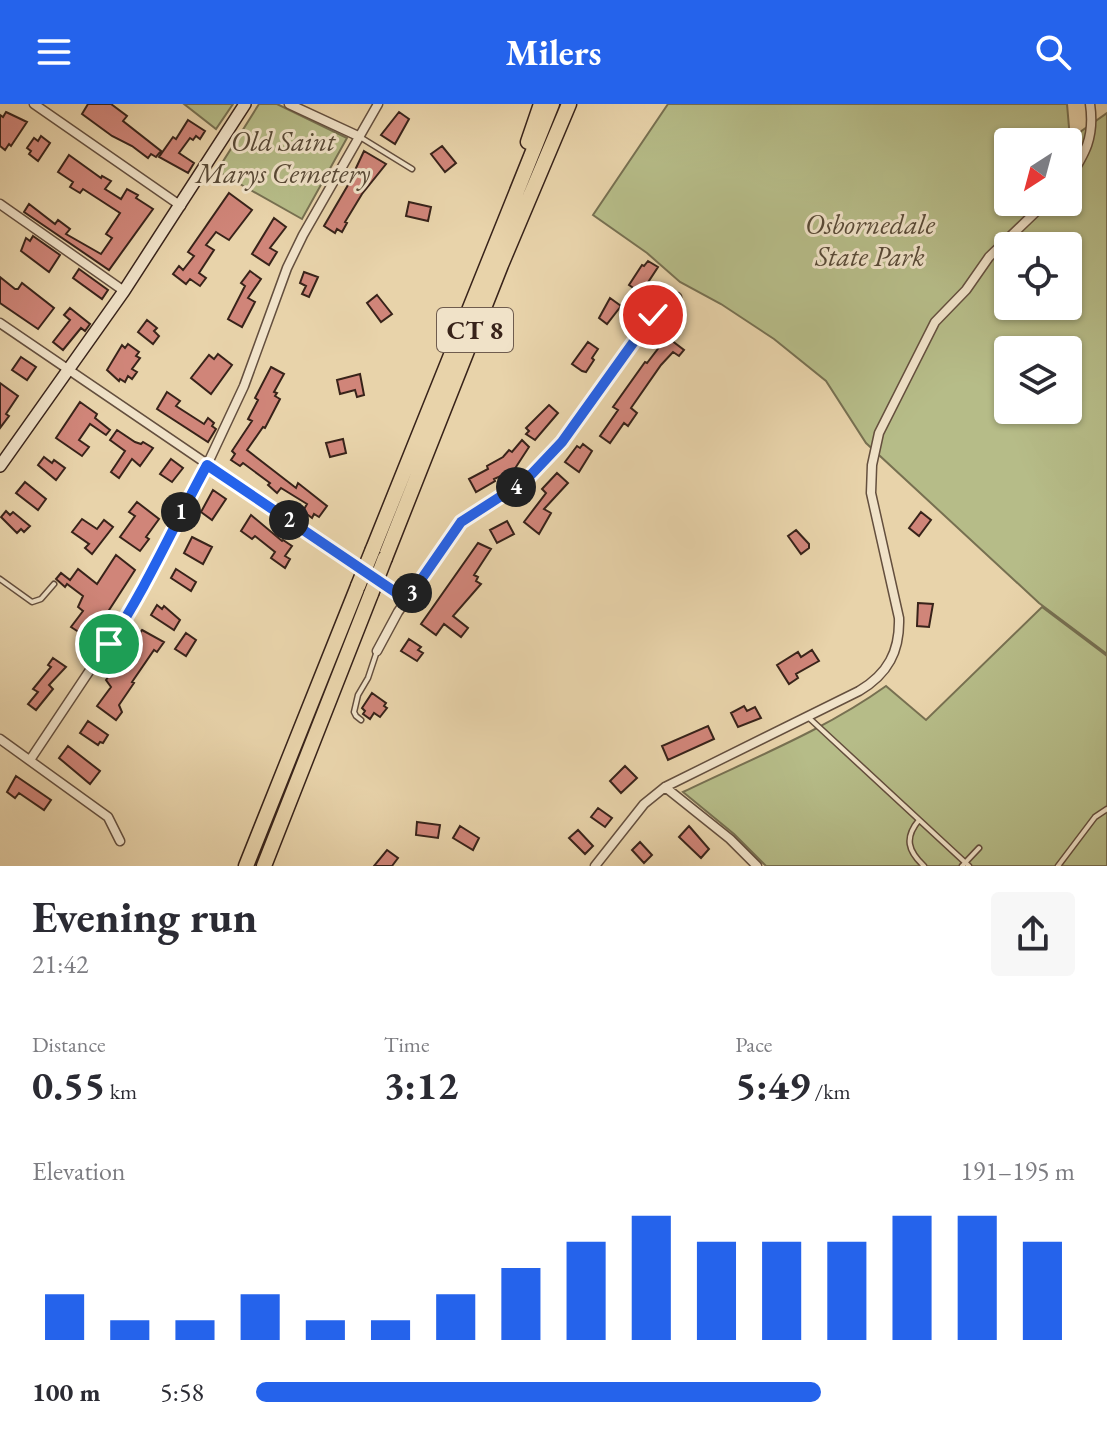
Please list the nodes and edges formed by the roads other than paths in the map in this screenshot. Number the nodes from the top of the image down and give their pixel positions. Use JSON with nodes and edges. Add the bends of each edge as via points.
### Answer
{"nodes":[{"id":1,"x":34,"y":104,"type":"edge"},
{"id":2,"x":245,"y":104,"type":"edge"},
{"id":3,"x":289,"y":104,"type":"edge"},
{"id":4,"x":378,"y":104,"type":"edge"},
{"id":5,"x":541,"y":104,"type":"edge"},
{"id":6,"x":552,"y":104,"type":"edge"},
{"id":7,"x":569,"y":104,"type":"edge"},
{"id":8,"x":1090,"y":104,"type":"edge"},
{"id":9,"x":358,"y":136,"type":"junction"},
{"id":10,"x":1082,"y":159,"type":"edge"},
{"id":11,"x":412,"y":169,"type":"dead end"},
{"id":12,"x":515,"y":192,"type":"junction"},
{"id":13,"x":0,"y":204,"type":"edge"},
{"id":14,"x":181,"y":206,"type":"junction"},
{"id":15,"x":1031,"y":216,"type":"edge"},
{"id":16,"x":124,"y":291,"type":"junction"},
{"id":17,"x":677,"y":297,"type":"dead end"},
{"id":18,"x":0,"y":323,"type":"edge"},
{"id":19,"x":68,"y":370,"type":"junction"},
{"id":20,"x":207,"y":465,"type":"junction"},
{"id":21,"x":0,"y":466,"type":"edge"},
{"id":22,"x":379,"y":554,"type":"junction"},
{"id":23,"x":0,"y":579,"type":"edge"},
{"id":24,"x":54,"y":584,"type":"dead end"},
{"id":25,"x":364,"y":590,"type":"junction"},
{"id":26,"x":407,"y":600,"type":"junction"},
{"id":27,"x":377,"y":651,"type":"joint"},
{"id":28,"x":808,"y":717,"type":"junction"},
{"id":29,"x":361,"y":720,"type":"dead end"},
{"id":30,"x":0,"y":739,"type":"edge"},
{"id":31,"x":30,"y":760,"type":"junction"},
{"id":32,"x":665,"y":787,"type":"junction"},
{"id":33,"x":1107,"y":809,"type":"edge"},
{"id":34,"x":919,"y":820,"type":"junction"},
{"id":35,"x":120,"y":841,"type":"dead end"},
{"id":36,"x":979,"y":848,"type":"dead end"},
{"id":37,"x":965,"y":865,"type":"edge"},
{"id":38,"x":246,"y":866,"type":"edge"},
{"id":39,"x":264,"y":866,"type":"edge"},
{"id":40,"x":595,"y":866,"type":"edge"},
{"id":41,"x":757,"y":866,"type":"edge"},
{"id":42,"x":924,"y":866,"type":"edge"},
{"id":43,"x":1058,"y":866,"type":"edge"}],
"edges":[{"from":1,"to":14,"type":"street"},
{"from":2,"to":14,"type":"main road"},
{"from":3,"to":9,"type":"street"},
{"from":4,"to":9,"type":"street"},
{"from":5,"to":12,"type":"highway"},
{"from":6,"to":12,"type":"highway","number":"CT 8"},
{"from":7,"to":22,"type":"highway","number":"CT 8"},
{"from":8,"to":10,"type":"street","via":[[1091,132]]},
{"from":9,"to":11,"type":"lane"},
{"from":9,"to":20,"type":"street","via":[[287,268],[244,386]]},
{"from":12,"to":22,"type":"highway","number":"CT 8"},
{"from":13,"to":16,"type":"street"},
{"from":14,"to":16,"type":"main road"},
{"from":15,"to":28,"type":"street","via":[[935,322],[879,433],[871,493],[899,618],[896,650],[874,682]]},
{"from":16,"to":19,"type":"main road"},
{"from":17,"to":26,"type":"street","via":[[653,315],[562,442],[526,480],[461,522]]},
{"from":18,"to":19,"type":"street"},
{"from":19,"to":20,"type":"street"},
{"from":19,"to":21,"type":"main road"},
{"from":20,"to":26,"type":"street"},
{"from":20,"to":31,"type":"street","via":[[133,609]]},
{"from":22,"to":25,"type":"highway","number":"CT 8","bridge":true},
{"from":23,"to":24,"type":"lane","via":[[32,602]]},
{"from":25,"to":38,"type":"highway","number":"CT 8"},
{"from":25,"to":39,"type":"highway","number":"CT 8"},
{"from":26,"to":27,"type":"street"},
{"from":27,"to":29,"type":"lane","via":[[355,705]]},
{"from":28,"to":32,"type":"street"},
{"from":28,"to":34,"type":"lane"},
{"from":30,"to":31,"type":"street"},
{"from":31,"to":35,"type":"street","via":[[108,817]]},
{"from":32,"to":40,"type":"street","via":[[644,804]]},
{"from":32,"to":41,"type":"street"},
{"from":33,"to":43,"type":"lane"},
{"from":34,"to":37,"type":"lane"},
{"from":34,"to":42,"type":"lane","via":[[908,844]]},
{"from":36,"to":37,"type":"lane"}]}
